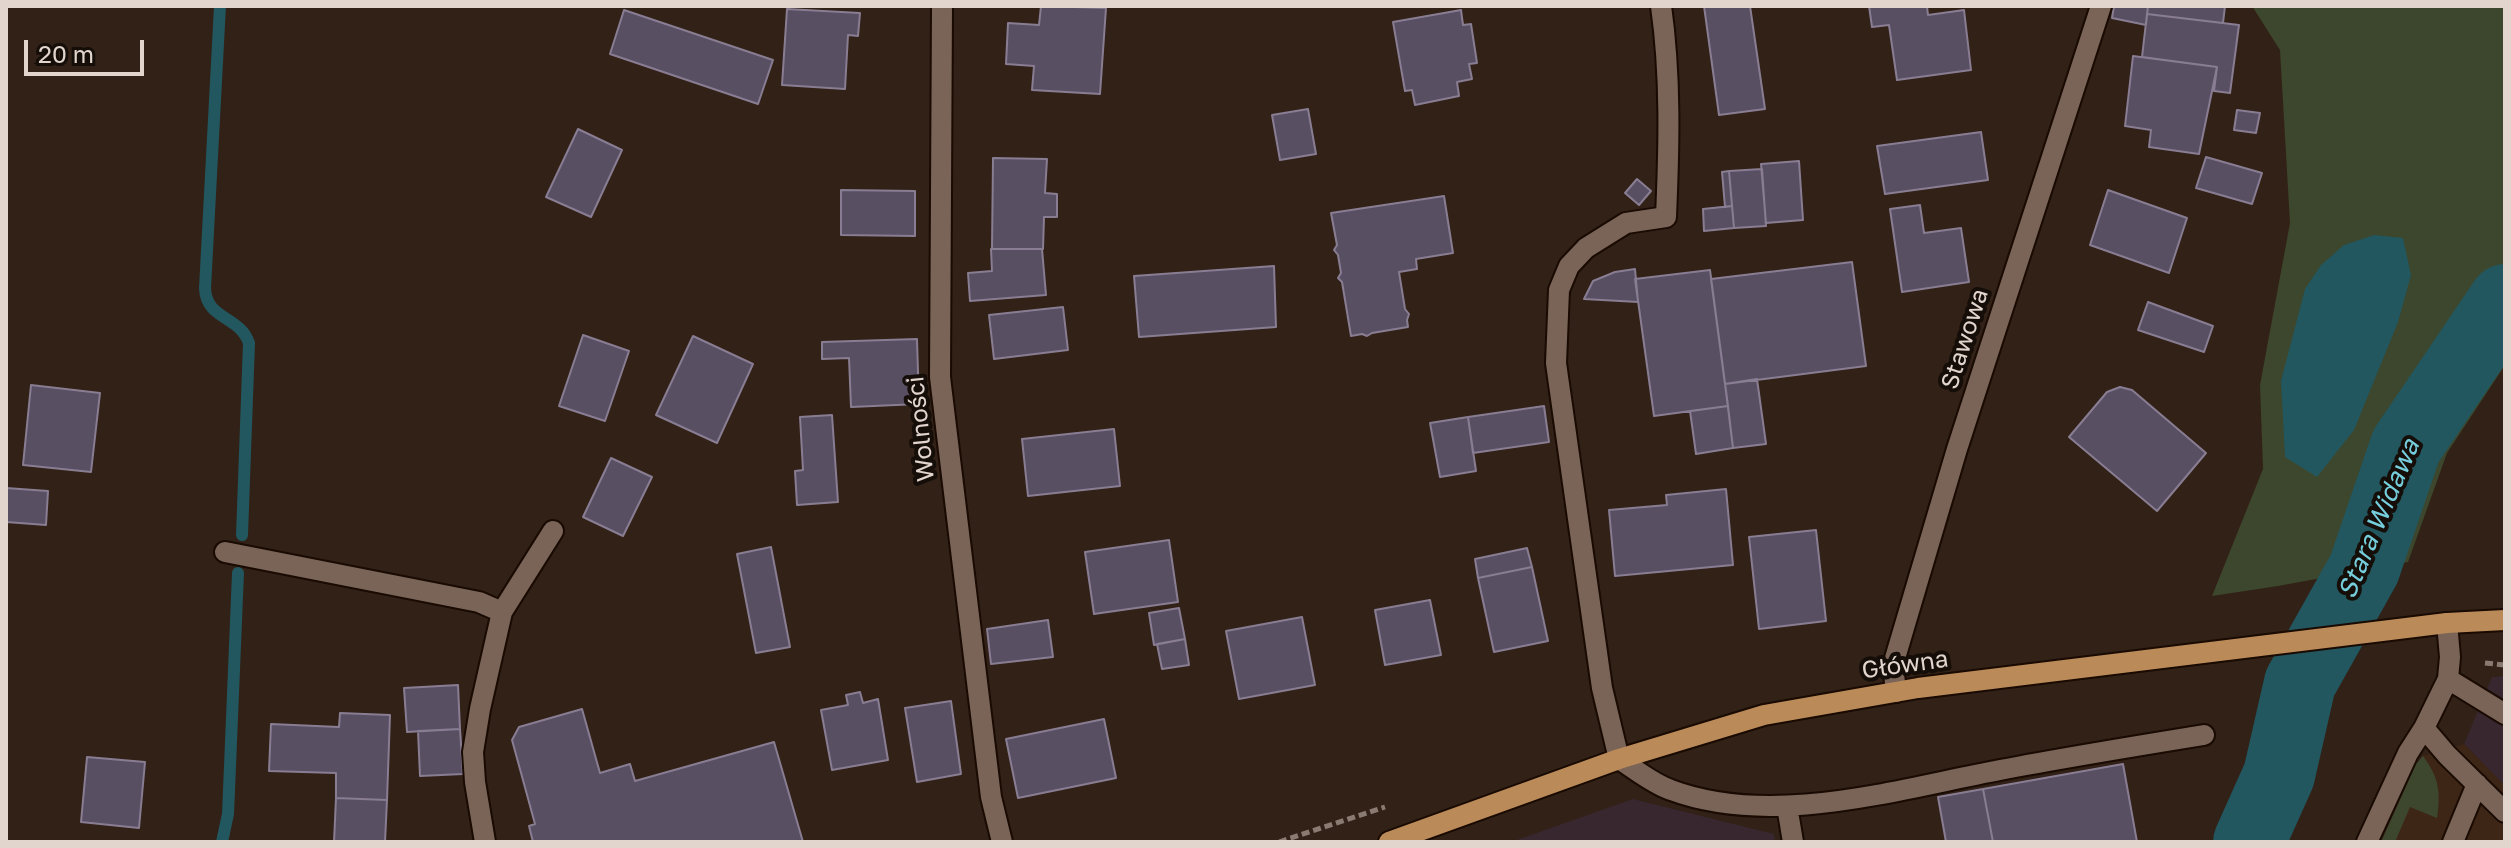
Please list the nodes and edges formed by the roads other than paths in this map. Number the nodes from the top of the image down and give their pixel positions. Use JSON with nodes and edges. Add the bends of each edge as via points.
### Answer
{"nodes":[{"id":1,"x":942,"y":6,"type":"edge"},
{"id":2,"x":1661,"y":6,"type":"edge"},
{"id":3,"x":2101,"y":6,"type":"edge"},
{"id":4,"x":553,"y":531,"type":"dead end"},
{"id":5,"x":225,"y":552,"type":"dead end"},
{"id":6,"x":502,"y":612,"type":"junction"},
{"id":7,"x":2505,"y":620,"type":"edge"},
{"id":8,"x":2447,"y":623,"type":"junction"},
{"id":9,"x":2448,"y":679,"type":"junction"},
{"id":10,"x":1896,"y":692,"type":"junction"},
{"id":11,"x":2505,"y":714,"type":"edge"},
{"id":12,"x":2424,"y":728,"type":"junction"},
{"id":13,"x":2204,"y":735,"type":"dead end"},
{"id":14,"x":1619,"y":759,"type":"junction"},
{"id":15,"x":2477,"y":784,"type":"junction"},
{"id":16,"x":1787,"y":806,"type":"junction"},
{"id":17,"x":2505,"y":812,"type":"edge"},
{"id":18,"x":485,"y":842,"type":"edge"},
{"id":19,"x":1002,"y":842,"type":"edge"},
{"id":20,"x":1389,"y":842,"type":"edge"},
{"id":21,"x":1793,"y":842,"type":"edge"},
{"id":22,"x":2367,"y":842,"type":"edge"},
{"id":23,"x":2453,"y":842,"type":"edge"}],
"edges":[{"from":1,"to":19,"type":"street","name":"Wolności","via":[[940,377],[991,797]]},
{"from":2,"to":14,"type":"street","via":[[1667,45],[1666,217],[1626,223],[1586,248],[1569,266],[1559,290],[1556,325],[1556,363],[1602,688]]},
{"from":3,"to":10,"type":"street","name":"Stawowa","via":[[1953,463],[1893,665]]},
{"from":4,"to":6,"type":"street"},
{"from":5,"to":6,"type":"street","via":[[479,602]]},
{"from":6,"to":18,"type":"street","via":[[473,752]]},
{"from":7,"to":8,"type":"main road","name":"Główna"},
{"from":8,"to":9,"type":"street"},
{"from":8,"to":10,"type":"main road","name":"Główna"},
{"from":9,"to":11,"type":"street"},
{"from":9,"to":12,"type":"street"},
{"from":10,"to":14,"type":"main road","name":"Główna","via":[[1764,715]]},
{"from":12,"to":15,"type":"street"},
{"from":12,"to":22,"type":"street"},
{"from":13,"to":16,"type":"street"},
{"from":14,"to":16,"type":"street","via":[[1669,790],[1717,801]]},
{"from":14,"to":20,"type":"main road","name":"Główna"},
{"from":15,"to":17,"type":"street"},
{"from":15,"to":23,"type":"street"},
{"from":16,"to":21,"type":"street"}]}
